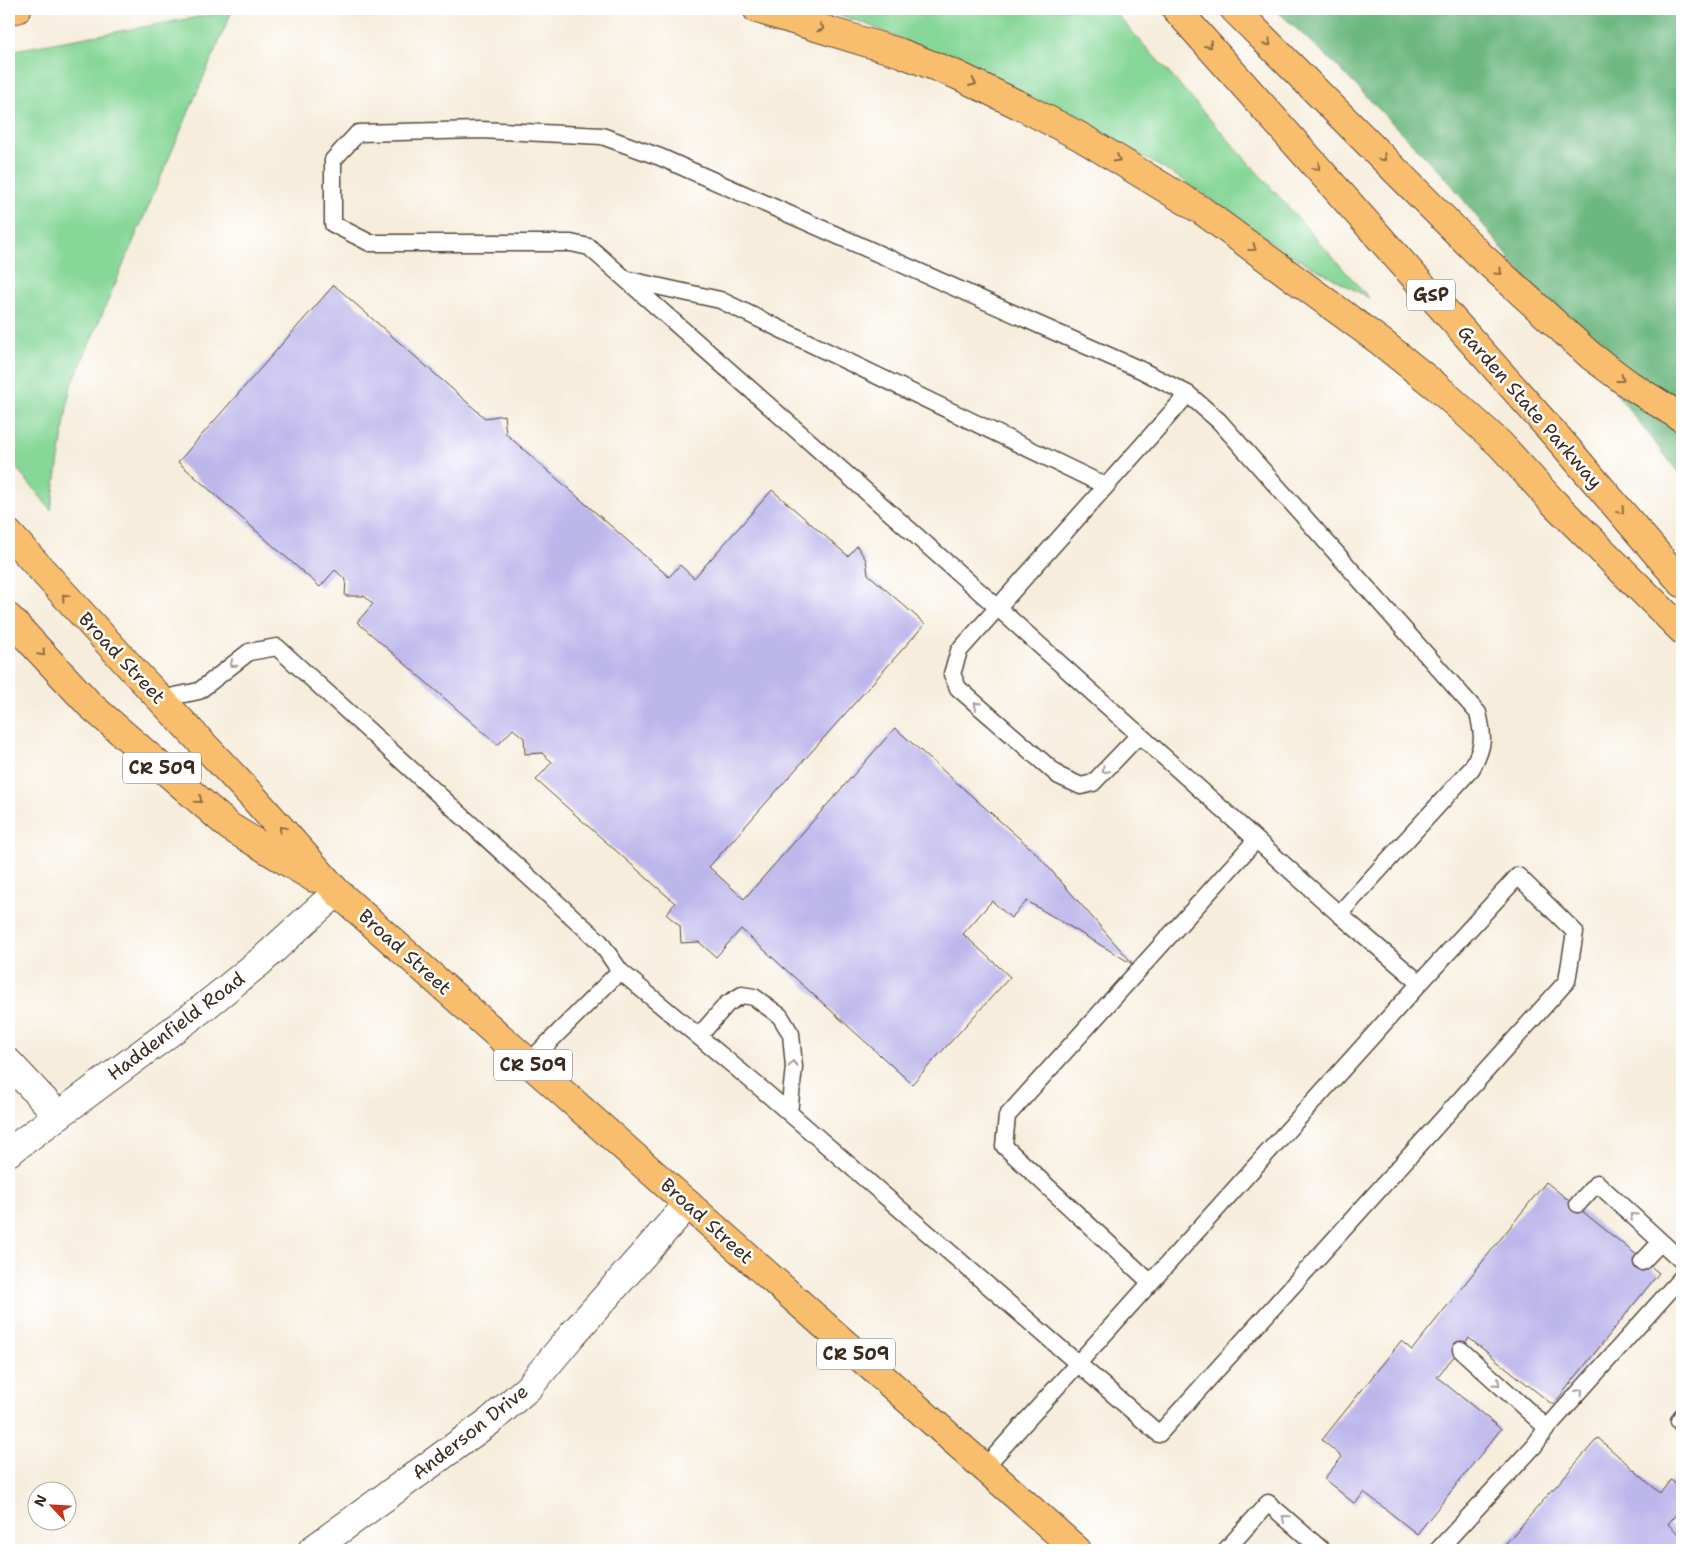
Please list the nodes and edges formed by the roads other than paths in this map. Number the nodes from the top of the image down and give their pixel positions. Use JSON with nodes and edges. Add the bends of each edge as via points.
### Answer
{"nodes":[{"id":1,"x":9,"y":9,"type":"edge"},
{"id":2,"x":17,"y":9,"type":"edge"},
{"id":3,"x":757,"y":9,"type":"edge"},
{"id":4,"x":1176,"y":9,"type":"edge"},
{"id":5,"x":1234,"y":9,"type":"edge"},
{"id":6,"x":627,"y":280,"type":"junction"},
{"id":7,"x":1188,"y":394,"type":"junction"},
{"id":8,"x":1682,"y":418,"type":"edge"},
{"id":9,"x":1106,"y":486,"type":"junction"},
{"id":10,"x":9,"y":534,"type":"edge"},
{"id":11,"x":1682,"y":583,"type":"edge"},
{"id":12,"x":997,"y":607,"type":"junction"},
{"id":13,"x":9,"y":618,"type":"edge"},
{"id":14,"x":1682,"y":630,"type":"edge"},
{"id":15,"x":160,"y":699,"type":"junction"},
{"id":16,"x":1139,"y":735,"type":"junction"},
{"id":17,"x":1256,"y":840,"type":"junction"},
{"id":18,"x":337,"y":892,"type":"junction"},
{"id":19,"x":1339,"y":914,"type":"junction"},
{"id":20,"x":620,"y":971,"type":"junction"},
{"id":21,"x":1420,"y":983,"type":"junction"},
{"id":22,"x":699,"y":1036,"type":"junction"},
{"id":23,"x":528,"y":1062,"type":"junction"},
{"id":24,"x":9,"y":1063,"type":"edge"},
{"id":25,"x":789,"y":1112,"type":"junction"},
{"id":26,"x":58,"y":1115,"type":"junction"},
{"id":27,"x":9,"y":1152,"type":"edge"},
{"id":28,"x":688,"y":1204,"type":"junction"},
{"id":29,"x":1578,"y":1204,"type":"dead end"},
{"id":30,"x":1661,"y":1242,"type":"junction"},
{"id":31,"x":1682,"y":1261,"type":"edge"},
{"id":32,"x":1642,"y":1262,"type":"dead end"},
{"id":33,"x":1682,"y":1277,"type":"edge"},
{"id":34,"x":1150,"y":1282,"type":"junction"},
{"id":35,"x":1461,"y":1350,"type":"dead end"},
{"id":36,"x":1077,"y":1362,"type":"junction"},
{"id":37,"x":1682,"y":1416,"type":"edge"},
{"id":38,"x":1682,"y":1424,"type":"edge"},
{"id":39,"x":1547,"y":1428,"type":"junction"},
{"id":40,"x":984,"y":1468,"type":"junction"},
{"id":41,"x":319,"y":1548,"type":"edge"},
{"id":42,"x":1077,"y":1550,"type":"edge"},
{"id":43,"x":1226,"y":1550,"type":"edge"},
{"id":44,"x":1322,"y":1550,"type":"edge"},
{"id":45,"x":1438,"y":1550,"type":"edge"}],
"edges":[{"from":1,"to":2,"type":"main road"},
{"from":3,"to":14,"type":"main road","one_way":true,"via":[[901,52],[957,75],[1081,137],[1201,210],[1437,387],[1500,444],[1553,502]]},
{"from":4,"to":11,"type":"main road","name":"Garden State Parkway","number":"GSP","one_way":true,"via":[[1558,438]]},
{"from":5,"to":8,"type":"main road","one_way":true,"via":[[1487,262],[1590,356]]},
{"from":6,"to":7,"type":"lane","via":[[589,247],[571,243],[370,243],[333,224],[333,160],[358,132],[480,130],[602,136],[660,157],[1141,370]]},
{"from":6,"to":9,"type":"lane","via":[[720,300]]},
{"from":6,"to":12,"type":"lane"},
{"from":7,"to":9,"type":"lane"},
{"from":7,"to":19,"type":"lane","via":[[1218,421],[1478,713],[1483,733],[1480,752],[1472,768]]},
{"from":9,"to":12,"type":"lane"},
{"from":15,"to":10,"type":"main road","name":"Broad Street","number":"CR 509","one_way":true},
{"from":12,"to":16,"type":"lane"},
{"from":16,"to":12,"type":"lane","one_way":true,"via":[[1093,783],[1081,786],[1059,776],[958,688],[952,674],[959,651]]},
{"from":13,"to":18,"type":"main road","name":"Broad Street","number":"CR 509","one_way":true,"via":[[90,705],[230,827]]},
{"from":18,"to":15,"type":"main road","name":"Broad Street","number":"CR 509","one_way":true},
{"from":20,"to":15,"type":"lane","one_way":true,"via":[[600,942],[277,647],[249,652],[199,691]]},
{"from":16,"to":17,"type":"lane"},
{"from":17,"to":19,"type":"lane"},
{"from":17,"to":34,"type":"lane","via":[[1007,1116],[1004,1146]]},
{"from":18,"to":23,"type":"main road","name":"Broad Street","number":"CR 509"},
{"from":18,"to":26,"type":"street","name":"Haddenfield Road","via":[[203,1008]]},
{"from":19,"to":21,"type":"lane"},
{"from":20,"to":22,"type":"lane"},
{"from":20,"to":23,"type":"lane"},
{"from":21,"to":34,"type":"lane"},
{"from":21,"to":36,"type":"lane","via":[[1518,876],[1575,932],[1567,981],[1159,1434]]},
{"from":22,"to":25,"type":"lane"},
{"from":25,"to":22,"type":"lane","one_way":true,"via":[[794,1067],[791,1034],[780,1016],[754,997],[742,995],[727,1004]]},
{"from":23,"to":28,"type":"main road","name":"Broad Street","number":"CR 509"},
{"from":24,"to":26,"type":"street"},
{"from":25,"to":36,"type":"lane"},
{"from":26,"to":27,"type":"street","name":"Haddenfield Road"},
{"from":28,"to":40,"type":"main road","name":"Broad Street","number":"CR 509"},
{"from":28,"to":41,"type":"street","name":"Anderson Drive","via":[[528,1388],[490,1421]]},
{"from":30,"to":29,"type":"lane","one_way":true,"via":[[1597,1183]]},
{"from":30,"to":31,"type":"lane"},
{"from":30,"to":32,"type":"lane"},
{"from":39,"to":33,"type":"lane","one_way":true},
{"from":34,"to":36,"type":"lane"},
{"from":35,"to":39,"type":"lane","one_way":true},
{"from":36,"to":40,"type":"lane"},
{"from":37,"to":38,"type":"lane","via":[[1679,1421]]},
{"from":39,"to":45,"type":"lane"},
{"from":40,"to":42,"type":"main road","name":"Broad Street","number":"CR 509"},
{"from":44,"to":43,"type":"lane","one_way":true,"via":[[1268,1504]]}]}
